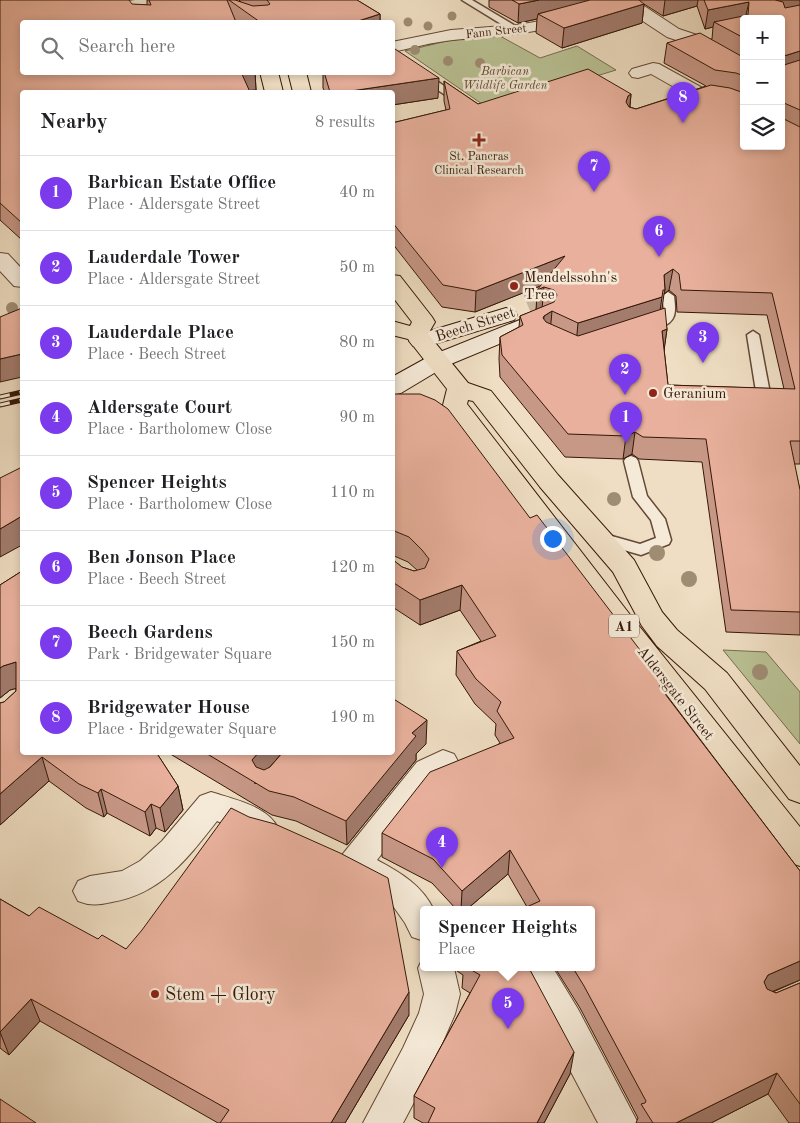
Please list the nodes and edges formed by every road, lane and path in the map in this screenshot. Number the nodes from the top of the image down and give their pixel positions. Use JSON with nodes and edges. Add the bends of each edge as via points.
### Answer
{"nodes":[{"id":1,"x":163,"y":0,"type":"edge"},
{"id":2,"x":466,"y":0,"type":"edge"},
{"id":3,"x":626,"y":1,"type":"edge"},
{"id":4,"x":590,"y":11,"type":"edge"},
{"id":5,"x":143,"y":20,"type":"edge"},
{"id":6,"x":517,"y":30,"type":"junction"},
{"id":7,"x":716,"y":33,"type":"edge"},
{"id":8,"x":691,"y":39,"type":"junction"},
{"id":9,"x":395,"y":46,"type":"edge"},
{"id":10,"x":395,"y":57,"type":"edge"},
{"id":11,"x":740,"y":68,"type":"edge"},
{"id":12,"x":638,"y":73,"type":"dead end"},
{"id":13,"x":270,"y":75,"type":"edge"},
{"id":14,"x":297,"y":75,"type":"edge"},
{"id":15,"x":272,"y":90,"type":"edge"},
{"id":16,"x":301,"y":90,"type":"edge"},
{"id":17,"x":703,"y":96,"type":"junction"},
{"id":18,"x":740,"y":102,"type":"edge"},
{"id":19,"x":677,"y":105,"type":"edge"},
{"id":20,"x":470,"y":107,"type":"edge"},
{"id":21,"x":0,"y":259,"type":"edge"},
{"id":22,"x":20,"y":279,"type":"edge"},
{"id":23,"x":395,"y":285,"type":"edge"},
{"id":24,"x":668,"y":296,"type":"edge"},
{"id":25,"x":395,"y":329,"type":"edge"},
{"id":26,"x":638,"y":331,"type":"edge"},
{"id":27,"x":753,"y":335,"type":"dead end"},
{"id":28,"x":419,"y":338,"type":"junction"},
{"id":29,"x":438,"y":361,"type":"junction"},
{"id":30,"x":395,"y":386,"type":"edge"},
{"id":31,"x":459,"y":388,"type":"junction"},
{"id":32,"x":765,"y":404,"type":"edge"},
{"id":33,"x":631,"y":460,"type":"edge"},
{"id":34,"x":600,"y":538,"type":"junction"},
{"id":35,"x":443,"y":763,"type":"dead end"},
{"id":36,"x":800,"y":790,"type":"edge"},
{"id":37,"x":292,"y":837,"type":"edge"},
{"id":38,"x":800,"y":852,"type":"edge"},
{"id":39,"x":90,"y":891,"type":"dead end"},
{"id":40,"x":420,"y":916,"type":"edge"},
{"id":41,"x":437,"y":971,"type":"edge"},
{"id":42,"x":536,"y":971,"type":"edge"},
{"id":43,"x":382,"y":1123,"type":"edge"},
{"id":44,"x":619,"y":1123,"type":"edge"}],
"edges":[{"from":1,"to":5,"type":"street","via":[[135,5]]},
{"from":2,"to":6,"type":"lane"},
{"from":3,"to":8,"type":"street","via":[[673,33]]},
{"from":4,"to":6,"type":"street","name":"Fann Street","via":[[550,24]]},
{"from":6,"to":9,"type":"street","name":"Fann Street","via":[[451,35]]},
{"from":7,"to":8,"type":"street"},
{"from":8,"to":11,"type":"street"},
{"from":10,"to":20,"type":"lane"},
{"from":12,"to":17,"type":"street","via":[[653,68]]},
{"from":13,"to":15,"type":"main road"},
{"from":14,"to":16,"type":"main road"},
{"from":17,"to":18,"type":"street"},
{"from":17,"to":19,"type":"street"},
{"from":21,"to":22,"type":"street"},
{"from":23,"to":28,"type":"main road","via":[[424,322]]},
{"from":24,"to":26,"type":"lane","via":[[670,310],[665,322]]},
{"from":25,"to":28,"type":"main road"},
{"from":27,"to":32,"type":"lane"},
{"from":28,"to":29,"type":"main road"},
{"from":28,"to":29,"type":"street","name":"Beech Street","via":[[532,320]]},
{"from":29,"to":30,"type":"street","name":"Beech Street"},
{"from":29,"to":31,"type":"main road"},
{"from":31,"to":34,"type":"main road","name":"Aldersgate Street","number":"A1","via":[[482,396],[549,481]]},
{"from":31,"to":38,"type":"main road","name":"Aldersgate Street","number":"A1","via":[[455,405]]},
{"from":33,"to":34,"type":"lane","via":[[640,497],[658,519],[664,540],[641,550]]},
{"from":34,"to":36,"type":"main road","name":"Aldersgate Street","number":"A1","via":[[624,567],[645,608],[667,638],[716,682]]},
{"from":35,"to":40,"type":"street","via":[[428,771],[340,859],[402,891]]},
{"from":37,"to":39,"type":"street","via":[[265,829],[243,809],[211,805],[151,872],[128,884]]},
{"from":41,"to":43,"type":"street","via":[[442,994],[437,1014],[416,1062]]},
{"from":42,"to":44,"type":"street"}]}
